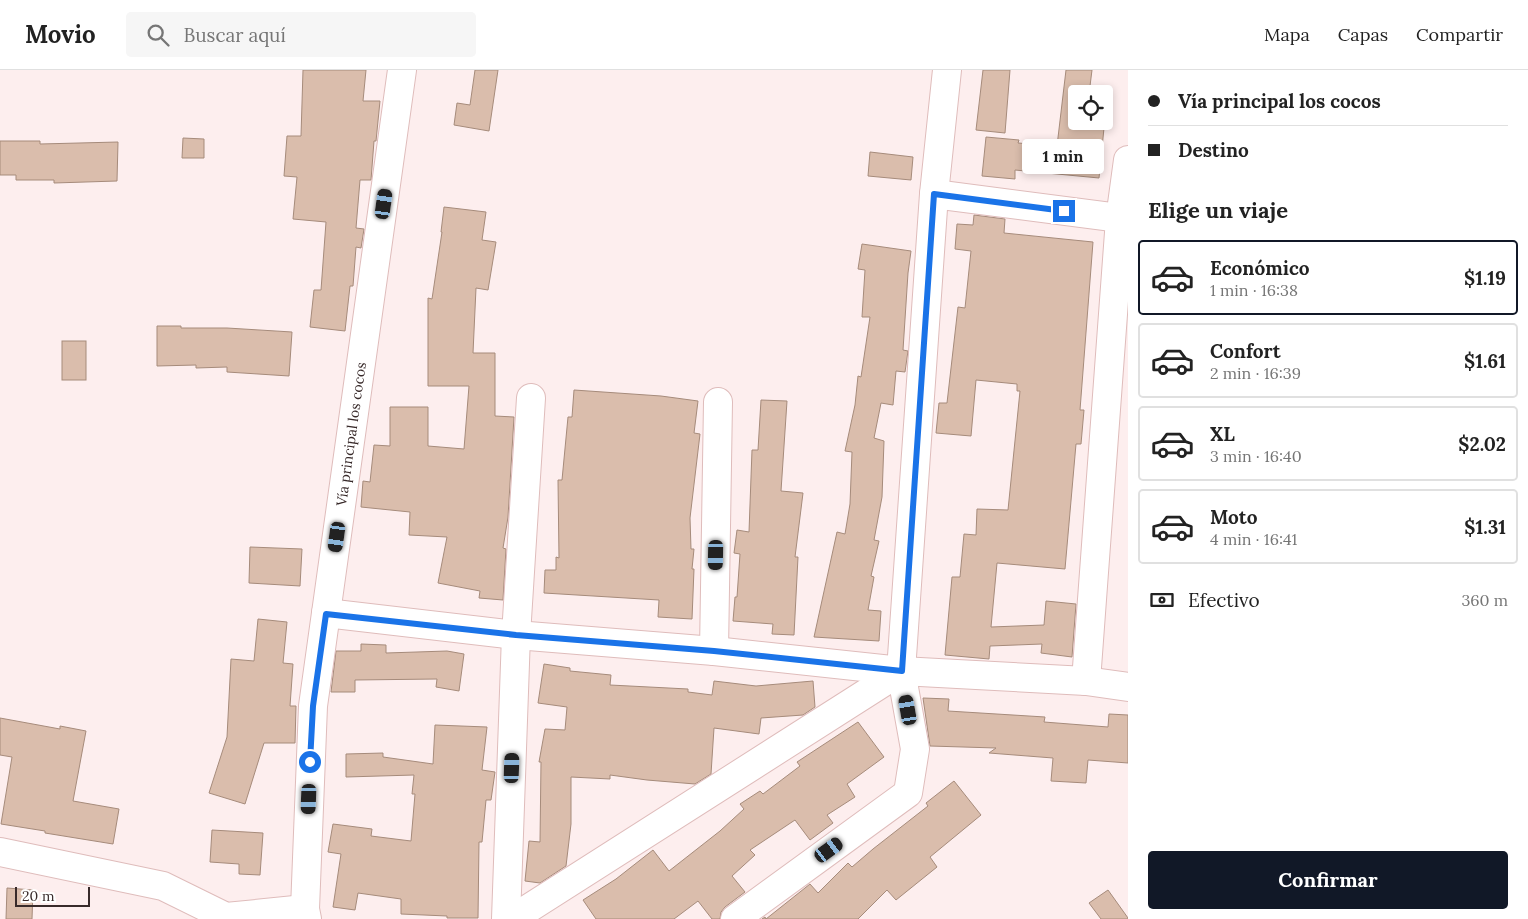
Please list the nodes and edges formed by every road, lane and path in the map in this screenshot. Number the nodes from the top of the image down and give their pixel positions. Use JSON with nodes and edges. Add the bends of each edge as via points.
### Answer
{"nodes":[{"id":1,"x":402,"y":70,"type":"edge"},
{"id":2,"x":947,"y":70,"type":"edge"},
{"id":3,"x":1128,"y":160,"type":"edge"},
{"id":4,"x":934,"y":194,"type":"junction"},
{"id":5,"x":1124,"y":219,"type":"edge"},
{"id":6,"x":531,"y":398,"type":"dead end"},
{"id":7,"x":718,"y":402,"type":"dead end"},
{"id":8,"x":326,"y":614,"type":"junction"},
{"id":9,"x":516,"y":635,"type":"junction"},
{"id":10,"x":714,"y":651,"type":"junction"},
{"id":11,"x":902,"y":671,"type":"junction"},
{"id":12,"x":1086,"y":681,"type":"junction"},
{"id":13,"x":1128,"y":687,"type":"edge"},
{"id":14,"x":0,"y":852,"type":"edge"},
{"id":15,"x":306,"y":914,"type":"edge"},
{"id":16,"x":506,"y":919,"type":"edge"},
{"id":17,"x":512,"y":919,"type":"edge"},
{"id":18,"x":735,"y":919,"type":"edge"}],
"edges":[{"from":1,"to":8,"type":"street","name":"Vía principal los cocos"},
{"from":2,"to":4,"type":"street"},
{"from":3,"to":5,"type":"street"},
{"from":4,"to":5,"type":"street"},
{"from":4,"to":11,"type":"street"},
{"from":5,"to":12,"type":"street"},
{"from":6,"to":9,"type":"street"},
{"from":7,"to":10,"type":"street"},
{"from":8,"to":9,"type":"street"},
{"from":8,"to":15,"type":"street","name":"Vía principal los cocos","via":[[313,706]]},
{"from":9,"to":10,"type":"street"},
{"from":9,"to":16,"type":"street"},
{"from":10,"to":11,"type":"street"},
{"from":11,"to":12,"type":"street"},
{"from":11,"to":17,"type":"street"},
{"from":11,"to":18,"type":"street","via":[[915,749],[908,793]]},
{"from":12,"to":13,"type":"street"},
{"from":14,"to":15,"type":"street","via":[[163,886],[226,917]]}]}
